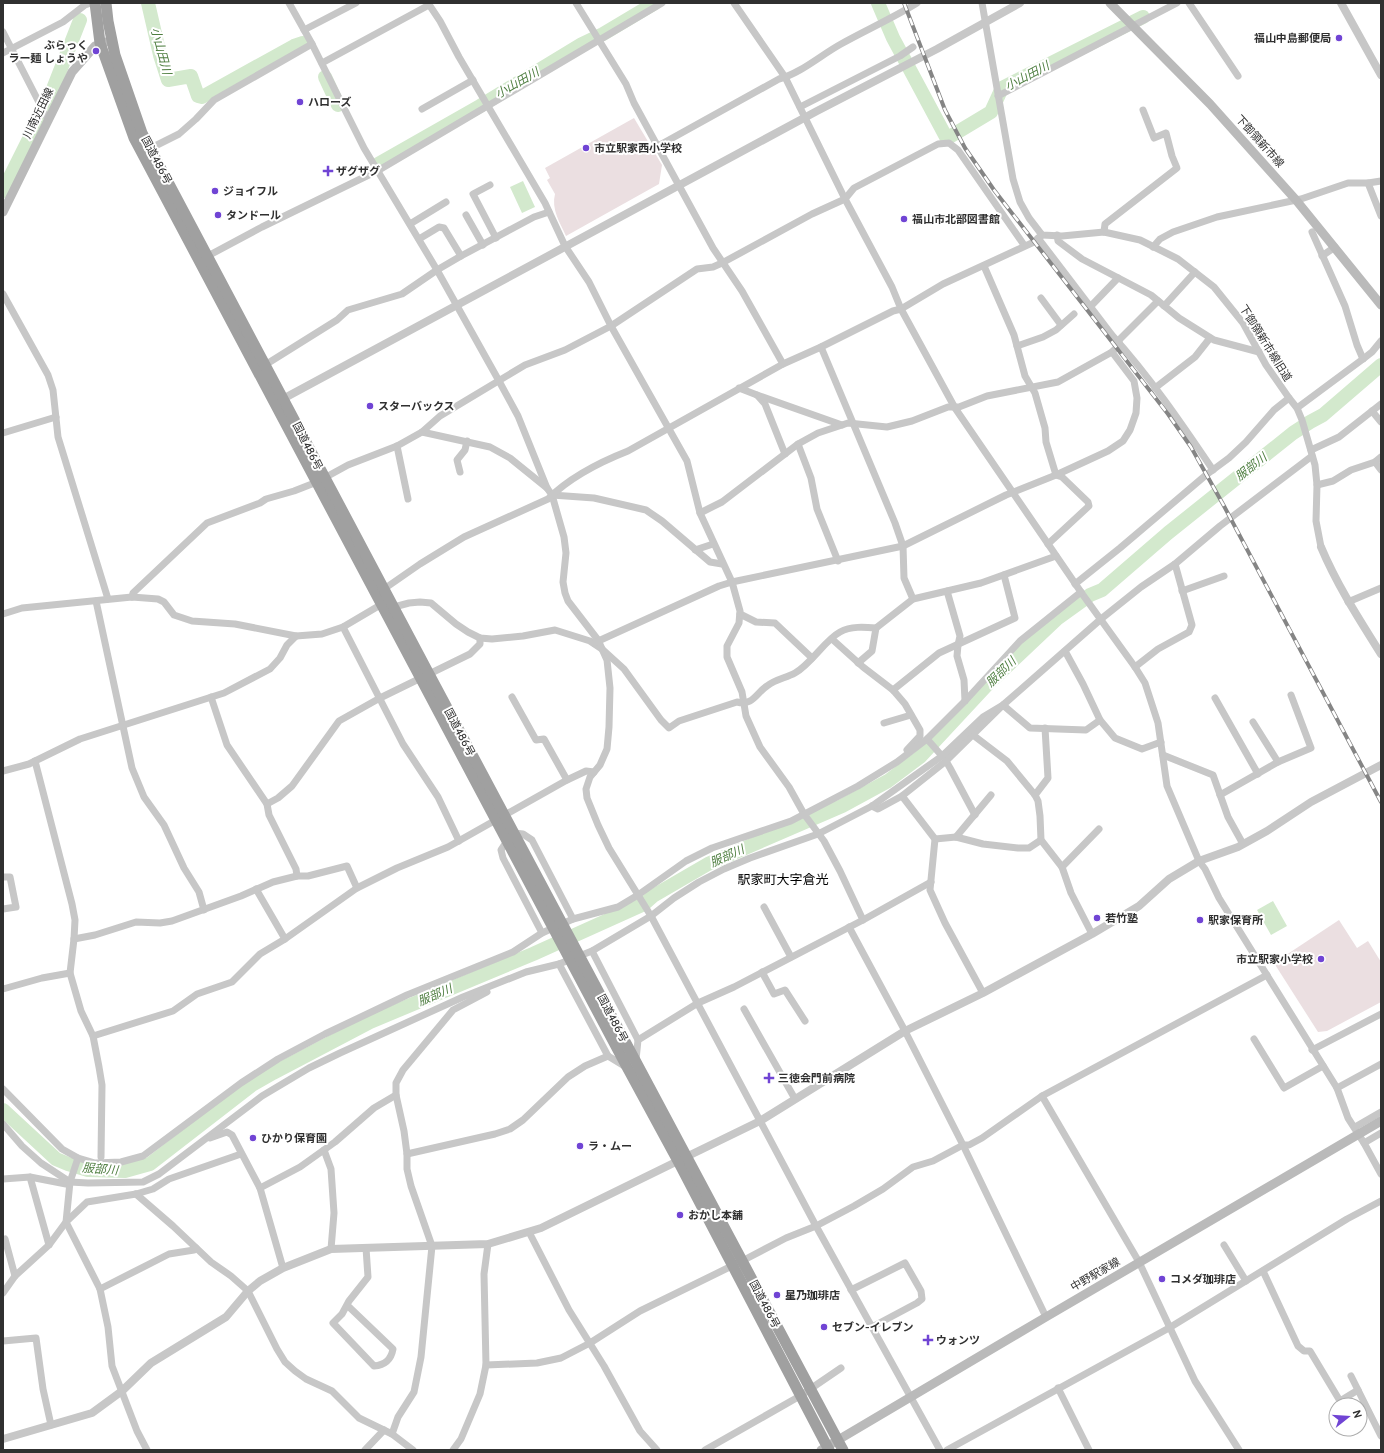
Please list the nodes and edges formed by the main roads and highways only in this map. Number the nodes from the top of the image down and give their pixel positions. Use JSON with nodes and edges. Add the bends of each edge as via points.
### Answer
{"nodes":[{"id":1,"x":94,"y":3,"type":"edge"},
{"id":2,"x":106,"y":3,"type":"edge"},
{"id":3,"x":1110,"y":3,"type":"edge"},
{"id":4,"x":111,"y":41,"type":"junction"},
{"id":5,"x":100,"y":43,"type":"junction"},
{"id":6,"x":146,"y":150,"type":"junction"},
{"id":7,"x":3,"y":212,"type":"edge"},
{"id":8,"x":203,"y":258,"type":"junction"},
{"id":9,"x":1381,"y":305,"type":"edge"},
{"id":10,"x":279,"y":401,"type":"junction"},
{"id":11,"x":321,"y":480,"type":"junction"},
{"id":12,"x":424,"y":676,"type":"junction"},
{"id":13,"x":1381,"y":1121,"type":"edge"},
{"id":14,"x":805,"y":1393,"type":"junction"},
{"id":15,"x":841,"y":1445,"type":"edge"},
{"id":16,"x":826,"y":1449,"type":"edge"}],
"edges":[{"from":1,"to":5,"type":"highway","name":"国道486号"},
{"from":2,"to":4,"type":"highway","name":"国道486号"},
{"from":3,"to":9,"type":"main road","name":"下御領新市線","via":[[1210,104],[1296,200]]},
{"from":4,"to":5,"type":"main road"},
{"from":4,"to":6,"type":"highway","name":"国道486号"},
{"from":5,"to":6,"type":"highway","name":"国道486号","via":[[134,138]]},
{"from":5,"to":7,"type":"main road","name":"川南近田線","via":[[90,50],[72,72],[47,117]]},
{"from":6,"to":8,"type":"highway","name":"国道486号"},
{"from":8,"to":10,"type":"highway","name":"国道486号"},
{"from":8,"to":10,"type":"highway","name":"国道486号","via":[[265,365]]},
{"from":10,"to":11,"type":"highway","name":"国道486号"},
{"from":11,"to":12,"type":"highway","name":"国道486号","via":[[382,604]]},
{"from":11,"to":12,"type":"highway","name":"国道486号","via":[[394,607]]},
{"from":12,"to":14,"type":"highway","name":"国道486号"},
{"from":13,"to":15,"type":"main road","name":"中野駅家線","via":[[1357,1131],[910,1397]]},
{"from":14,"to":15,"type":"highway","name":"国道486号"},
{"from":14,"to":16,"type":"highway","name":"国道486号"},
{"from":15,"to":16,"type":"main road","name":"中野駅家線"}]}
